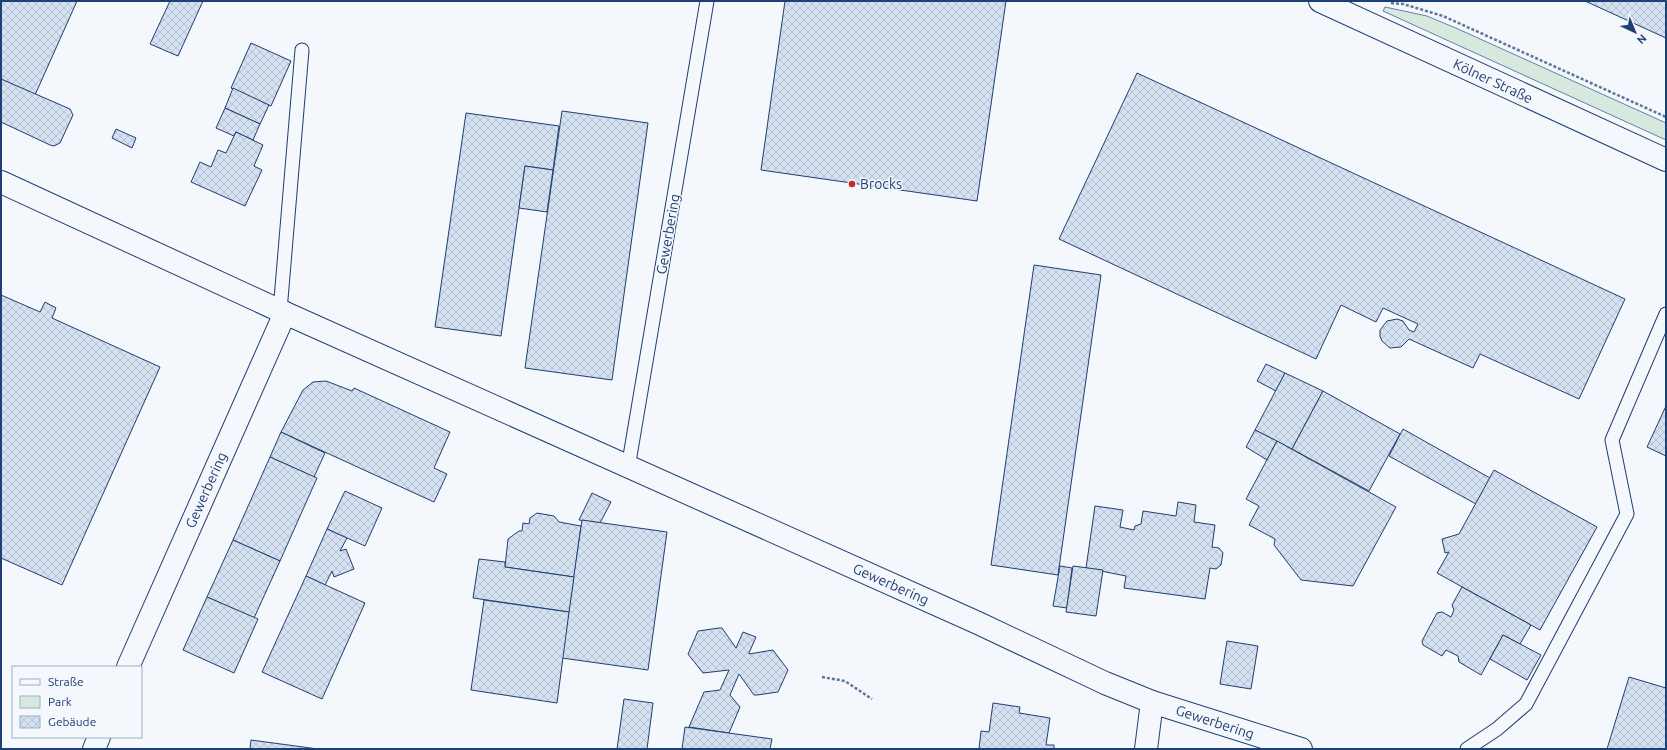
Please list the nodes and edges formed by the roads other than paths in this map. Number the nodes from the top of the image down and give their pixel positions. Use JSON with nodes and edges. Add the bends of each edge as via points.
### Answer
{"nodes":[{"id":1,"x":707,"y":1,"type":"edge"},
{"id":2,"x":1320,"y":1,"type":"edge"},
{"id":3,"x":302,"y":50,"type":"dead end"},
{"id":4,"x":1666,"y":160,"type":"edge"},
{"id":5,"x":1,"y":182,"type":"edge"},
{"id":6,"x":282,"y":312,"type":"junction"},
{"id":7,"x":1666,"y":314,"type":"edge"},
{"id":8,"x":628,"y":468,"type":"junction"},
{"id":9,"x":128,"y":666,"type":"edge"},
{"id":10,"x":1152,"y":702,"type":"junction"},
{"id":11,"x":99,"y":738,"type":"edge"},
{"id":12,"x":94,"y":749,"type":"edge"},
{"id":13,"x":1146,"y":749,"type":"edge"},
{"id":14,"x":1300,"y":749,"type":"edge"},
{"id":15,"x":1467,"y":749,"type":"edge"}],
"edges":[{"from":1,"to":8,"type":"lane","name":"Gewerbering"},
{"from":2,"to":4,"type":"street","name":"Kölner Straße"},
{"from":3,"to":6,"type":"lane"},
{"from":5,"to":6,"type":"street","name":"Gewerbering"},
{"from":6,"to":8,"type":"street","name":"Gewerbering"},
{"from":6,"to":9,"type":"street","name":"Gewerbering"},
{"from":7,"to":15,"type":"lane","via":[[1612,440],[1627,514],[1526,704],[1497,729]]},
{"from":8,"to":10,"type":"street","name":"Gewerbering"},
{"from":10,"to":13,"type":"street"},
{"from":10,"to":14,"type":"street","name":"Gewerbering"},
{"from":11,"to":12,"type":"street"}]}
